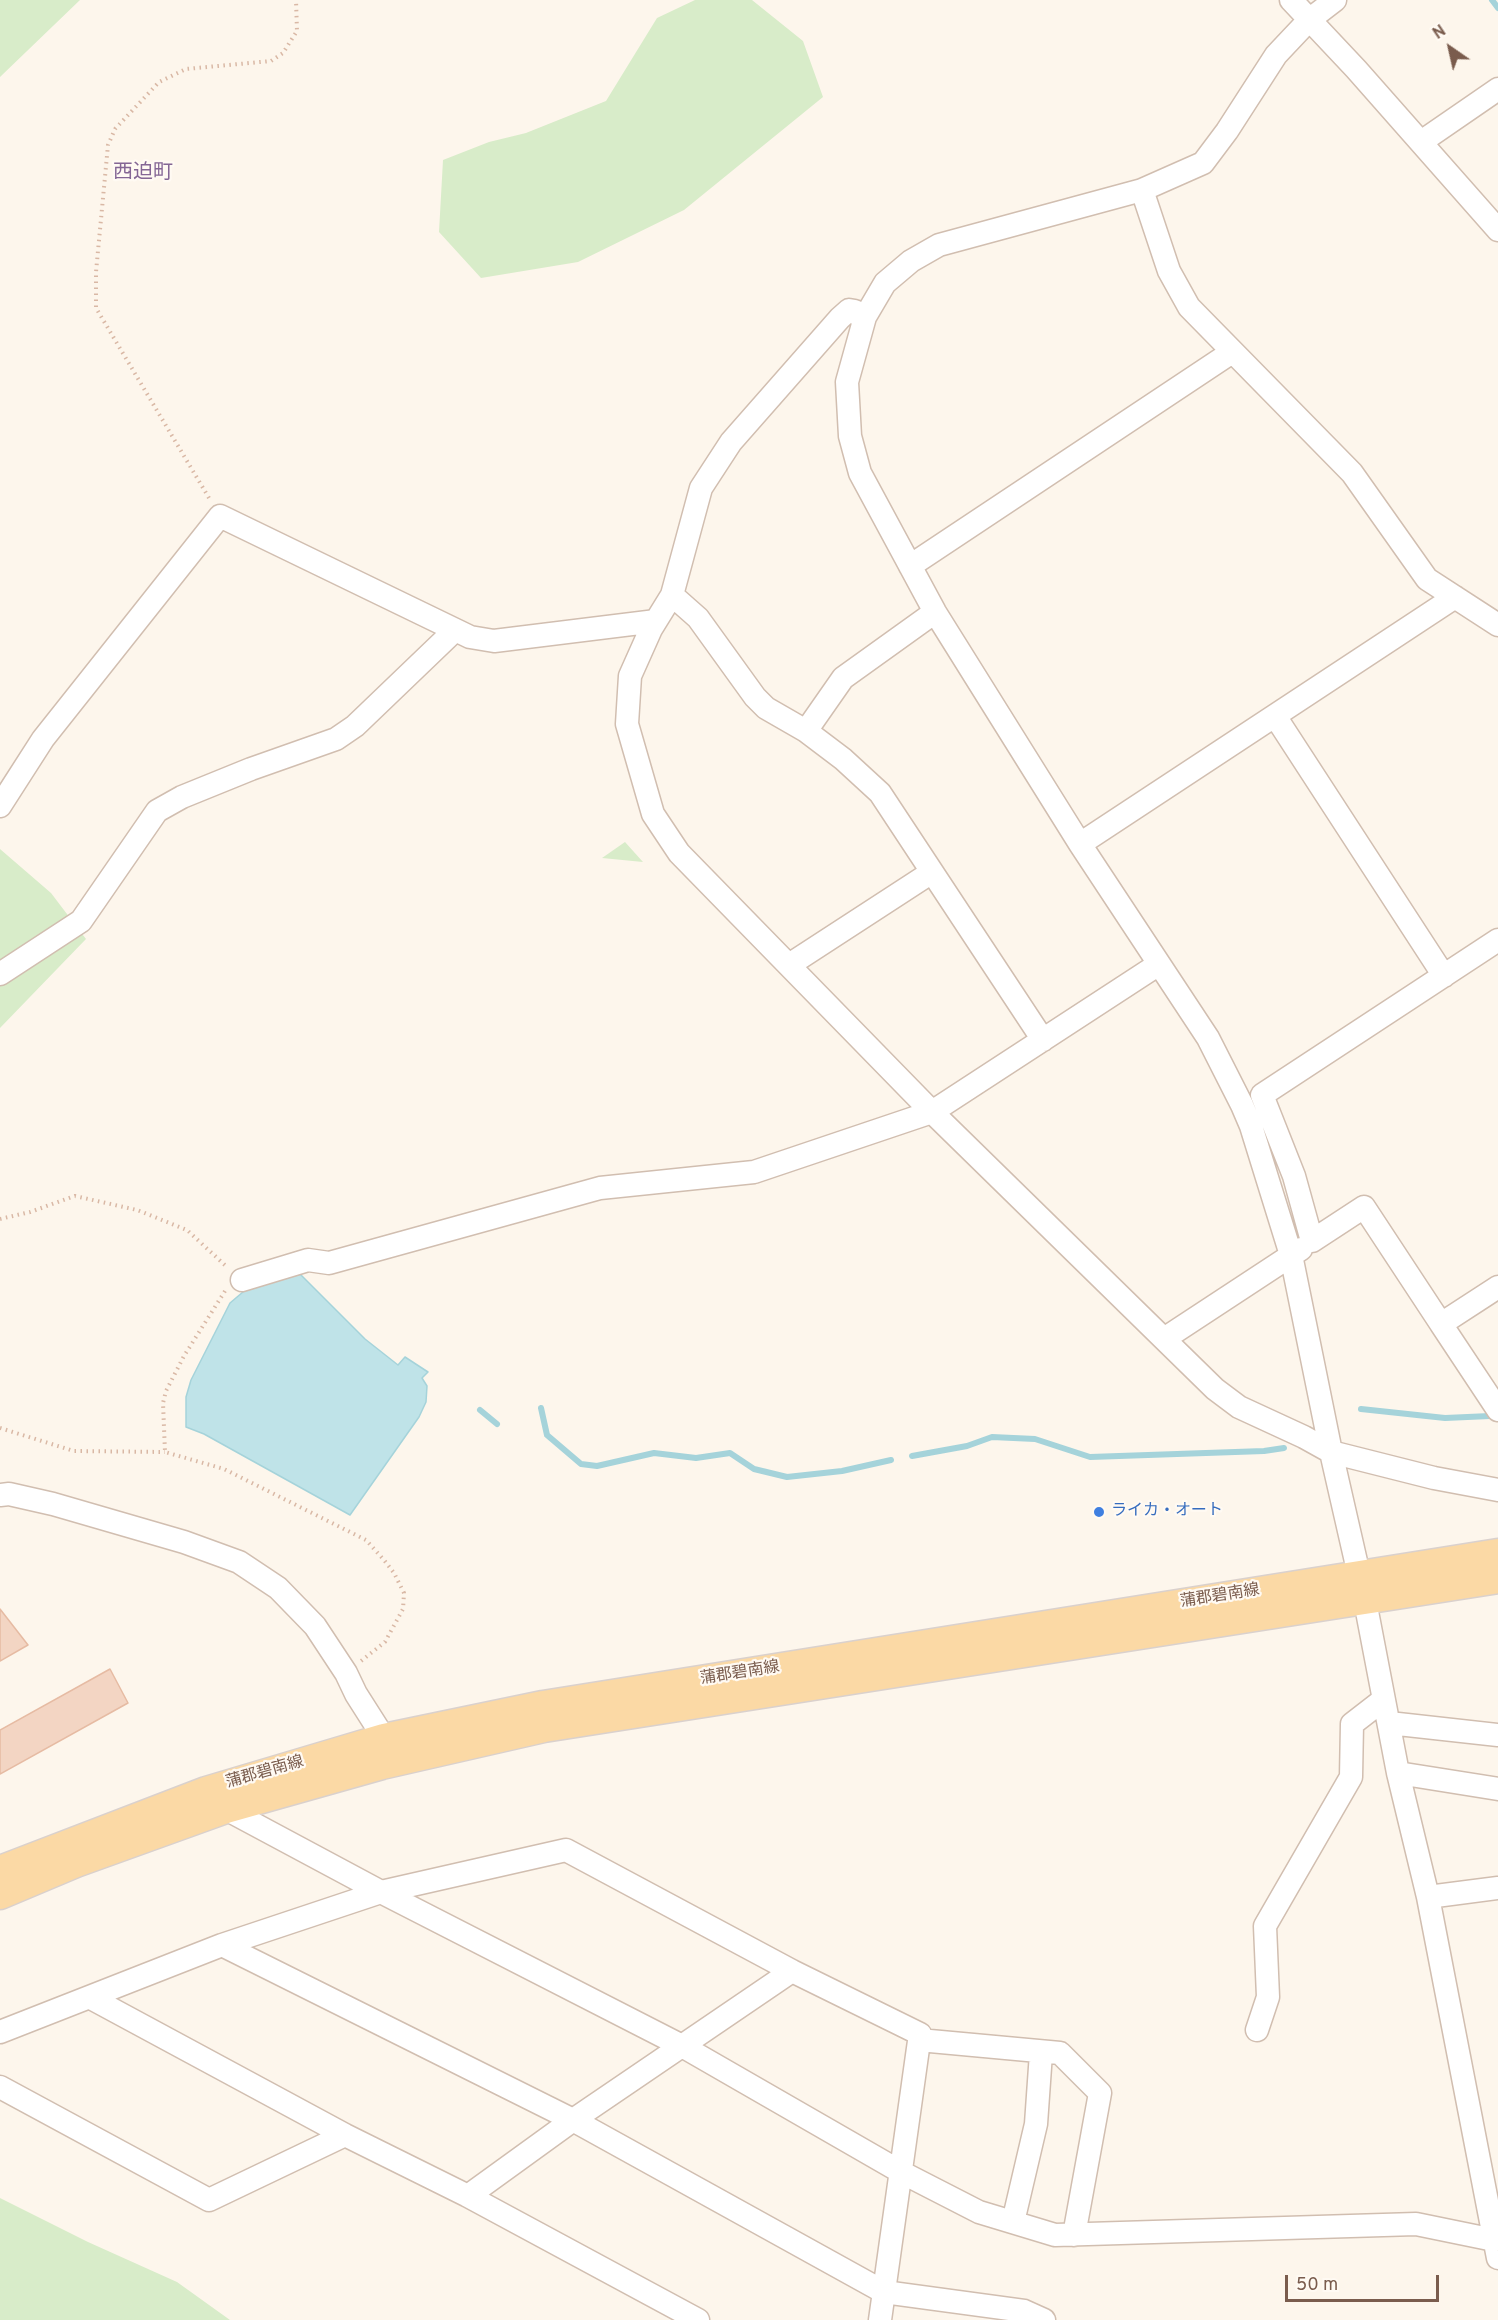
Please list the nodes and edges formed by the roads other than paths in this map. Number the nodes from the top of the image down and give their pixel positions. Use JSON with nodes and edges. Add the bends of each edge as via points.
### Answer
{"nodes":[{"id":1,"x":1291,"y":0,"type":"edge"},
{"id":2,"x":1335,"y":0,"type":"edge"},
{"id":3,"x":1309,"y":20,"type":"junction"},
{"id":4,"x":1498,"y":89,"type":"edge"},
{"id":5,"x":1421,"y":142,"type":"junction"},
{"id":6,"x":1142,"y":190,"type":"junction"},
{"id":7,"x":1498,"y":230,"type":"edge"},
{"id":8,"x":864,"y":320,"type":"junction"},
{"id":9,"x":1232,"y":352,"type":"junction"},
{"id":10,"x":910,"y":566,"type":"junction"},
{"id":11,"x":672,"y":595,"type":"junction"},
{"id":12,"x":1455,"y":597,"type":"junction"},
{"id":13,"x":935,"y":612,"type":"junction"},
{"id":14,"x":656,"y":621,"type":"junction"},
{"id":15,"x":1498,"y":625,"type":"edge"},
{"id":16,"x":454,"y":631,"type":"junction"},
{"id":17,"x":1275,"y":716,"type":"junction"},
{"id":18,"x":806,"y":730,"type":"junction"},
{"id":19,"x":0,"y":806,"type":"edge"},
{"id":20,"x":1080,"y":844,"type":"junction"},
{"id":21,"x":932,"y":872,"type":"junction"},
{"id":22,"x":1498,"y":940,"type":"edge"},
{"id":23,"x":1159,"y":964,"type":"junction"},
{"id":24,"x":789,"y":965,"type":"junction"},
{"id":25,"x":0,"y":974,"type":"edge"},
{"id":26,"x":1444,"y":976,"type":"junction"},
{"id":27,"x":1043,"y":1040,"type":"junction"},
{"id":28,"x":932,"y":1112,"type":"junction"},
{"id":29,"x":1312,"y":1241,"type":"junction"},
{"id":30,"x":1291,"y":1255,"type":"junction"},
{"id":31,"x":242,"y":1280,"type":"road end"},
{"id":32,"x":1498,"y":1287,"type":"edge"},
{"id":33,"x":1441,"y":1324,"type":"junction"},
{"id":34,"x":1164,"y":1339,"type":"junction"},
{"id":35,"x":1498,"y":1410,"type":"edge"},
{"id":36,"x":1331,"y":1452,"type":"junction"},
{"id":37,"x":1498,"y":1490,"type":"edge"},
{"id":38,"x":0,"y":1495,"type":"edge"},
{"id":39,"x":1498,"y":1553,"type":"edge"},
{"id":40,"x":1498,"y":1579,"type":"edge"},
{"id":41,"x":1362,"y":1588,"type":"junction"},
{"id":42,"x":1383,"y":1700,"type":"junction"},
{"id":43,"x":1389,"y":1723,"type":"junction"},
{"id":44,"x":1498,"y":1735,"type":"edge"},
{"id":45,"x":384,"y":1738,"type":"junction"},
{"id":46,"x":1398,"y":1773,"type":"junction"},
{"id":47,"x":1498,"y":1789,"type":"edge"},
{"id":48,"x":226,"y":1809,"type":"junction"},
{"id":49,"x":0,"y":1870,"type":"edge"},
{"id":50,"x":1498,"y":1888,"type":"edge"},
{"id":51,"x":381,"y":1892,"type":"junction"},
{"id":52,"x":0,"y":1895,"type":"edge"},
{"id":53,"x":1428,"y":1897,"type":"junction"},
{"id":54,"x":222,"y":1945,"type":"junction"},
{"id":55,"x":792,"y":1971,"type":"junction"},
{"id":56,"x":91,"y":1998,"type":"junction"},
{"id":57,"x":1257,"y":2030,"type":"dead end"},
{"id":58,"x":0,"y":2032,"type":"edge"},
{"id":59,"x":919,"y":2040,"type":"junction"},
{"id":60,"x":682,"y":2046,"type":"junction"},
{"id":61,"x":1041,"y":2053,"type":"junction"},
{"id":62,"x":0,"y":2087,"type":"edge"},
{"id":63,"x":573,"y":2120,"type":"junction"},
{"id":64,"x":345,"y":2135,"type":"junction"},
{"id":65,"x":901,"y":2172,"type":"junction"},
{"id":66,"x":468,"y":2196,"type":"junction"},
{"id":67,"x":1013,"y":2222,"type":"junction"},
{"id":68,"x":1074,"y":2235,"type":"junction"},
{"id":69,"x":1496,"y":2249,"type":"edge"},
{"id":70,"x":884,"y":2292,"type":"junction"},
{"id":71,"x":698,"y":2320,"type":"edge"},
{"id":72,"x":880,"y":2320,"type":"edge"},
{"id":73,"x":1044,"y":2320,"type":"edge"}],
"edges":[{"from":1,"to":3,"type":"street"},
{"from":2,"to":3,"type":"street"},
{"from":3,"to":5,"type":"street"},
{"from":3,"to":6,"type":"street","via":[[1275,55],[1203,163]]},
{"from":4,"to":5,"type":"street"},
{"from":5,"to":7,"type":"street"},
{"from":6,"to":8,"type":"street","via":[[939,245],[911,261],[885,283]]},
{"from":6,"to":9,"type":"street","via":[[1169,272],[1190,307]]},
{"from":8,"to":10,"type":"street","via":[[847,382],[850,436],[860,473]]},
{"from":8,"to":11,"type":"street","via":[[855,311],[844,314],[731,442],[701,488]]},
{"from":9,"to":10,"type":"street"},
{"from":9,"to":12,"type":"street","via":[[1352,473],[1427,579]]},
{"from":10,"to":13,"type":"street"},
{"from":11,"to":14,"type":"street"},
{"from":11,"to":18,"type":"street","via":[[698,618],[755,697],[766,708]]},
{"from":12,"to":15,"type":"street"},
{"from":12,"to":17,"type":"street"},
{"from":13,"to":18,"type":"street","via":[[843,678]]},
{"from":13,"to":20,"type":"street"},
{"from":14,"to":16,"type":"street","via":[[494,641]]},
{"from":14,"to":24,"type":"street","via":[[630,676],[627,724],[653,814],[679,853]]},
{"from":16,"to":19,"type":"street","via":[[220,516],[43,739]]},
{"from":16,"to":25,"type":"street","via":[[355,726],[336,739],[251,769],[157,811],[81,921]]},
{"from":17,"to":20,"type":"street"},
{"from":17,"to":26,"type":"street"},
{"from":18,"to":21,"type":"street","via":[[880,793]]},
{"from":20,"to":23,"type":"street"},
{"from":21,"to":24,"type":"street"},
{"from":21,"to":27,"type":"street"},
{"from":22,"to":26,"type":"street"},
{"from":23,"to":27,"type":"street"},
{"from":23,"to":30,"type":"street","via":[[1208,1038],[1242,1105]]},
{"from":24,"to":28,"type":"street"},
{"from":26,"to":29,"type":"street","via":[[1262,1095],[1294,1176]]},
{"from":27,"to":28,"type":"street"},
{"from":28,"to":31,"type":"street","via":[[754,1172],[600,1188],[329,1263],[308,1260]]},
{"from":28,"to":34,"type":"street"},
{"from":29,"to":30,"type":"street"},
{"from":29,"to":33,"type":"street","via":[[1364,1207]]},
{"from":30,"to":34,"type":"street"},
{"from":30,"to":36,"type":"street"},
{"from":32,"to":33,"type":"street"},
{"from":33,"to":35,"type":"street"},
{"from":34,"to":36,"type":"street","via":[[1239,1407]]},
{"from":36,"to":37,"type":"street"},
{"from":36,"to":41,"type":"street"},
{"from":38,"to":45,"type":"street","via":[[52,1504],[239,1562],[278,1588],[315,1626]]},
{"from":39,"to":41,"type":"main road","name":"蒲郡碧南線"},
{"from":40,"to":41,"type":"main road","name":"蒲郡碧南線"},
{"from":41,"to":42,"type":"street"},
{"from":41,"to":45,"type":"main road","name":"蒲郡碧南線","via":[[543,1705]]},
{"from":41,"to":48,"type":"main road","name":"蒲郡碧南線","via":[[544,1728],[381,1765]]},
{"from":42,"to":43,"type":"street"},
{"from":42,"to":57,"type":"street","via":[[1352,1724],[1352,1777],[1266,1926],[1268,1997]]},
{"from":43,"to":44,"type":"street"},
{"from":43,"to":46,"type":"street"},
{"from":45,"to":49,"type":"main road","name":"蒲郡碧南線","via":[[206,1791]]},
{"from":46,"to":47,"type":"street"},
{"from":46,"to":53,"type":"street"},
{"from":48,"to":51,"type":"street"},
{"from":48,"to":52,"type":"main road","name":"蒲郡碧南線"},
{"from":50,"to":53,"type":"street"},
{"from":51,"to":54,"type":"street"},
{"from":51,"to":55,"type":"street","via":[[566,1850]]},
{"from":51,"to":60,"type":"street"},
{"from":53,"to":69,"type":"street"},
{"from":54,"to":56,"type":"street"},
{"from":54,"to":63,"type":"street"},
{"from":55,"to":59,"type":"street","via":[[920,2034]]},
{"from":55,"to":60,"type":"street"},
{"from":56,"to":58,"type":"street"},
{"from":56,"to":64,"type":"street"},
{"from":59,"to":61,"type":"street"},
{"from":59,"to":65,"type":"street"},
{"from":60,"to":63,"type":"street"},
{"from":60,"to":65,"type":"street"},
{"from":61,"to":67,"type":"street","via":[[1036,2124]]},
{"from":61,"to":68,"type":"street","via":[[1060,2053],[1100,2092]]},
{"from":62,"to":64,"type":"street","via":[[209,2200]]},
{"from":63,"to":66,"type":"street"},
{"from":63,"to":70,"type":"street"},
{"from":64,"to":66,"type":"street"},
{"from":65,"to":67,"type":"street","via":[[979,2211]]},
{"from":65,"to":70,"type":"street"},
{"from":66,"to":71,"type":"street"},
{"from":67,"to":68,"type":"street","via":[[1055,2235]]},
{"from":68,"to":69,"type":"street","via":[[1416,2224]]},
{"from":70,"to":72,"type":"street"},
{"from":70,"to":73,"type":"street","via":[[1023,2311]]}]}
